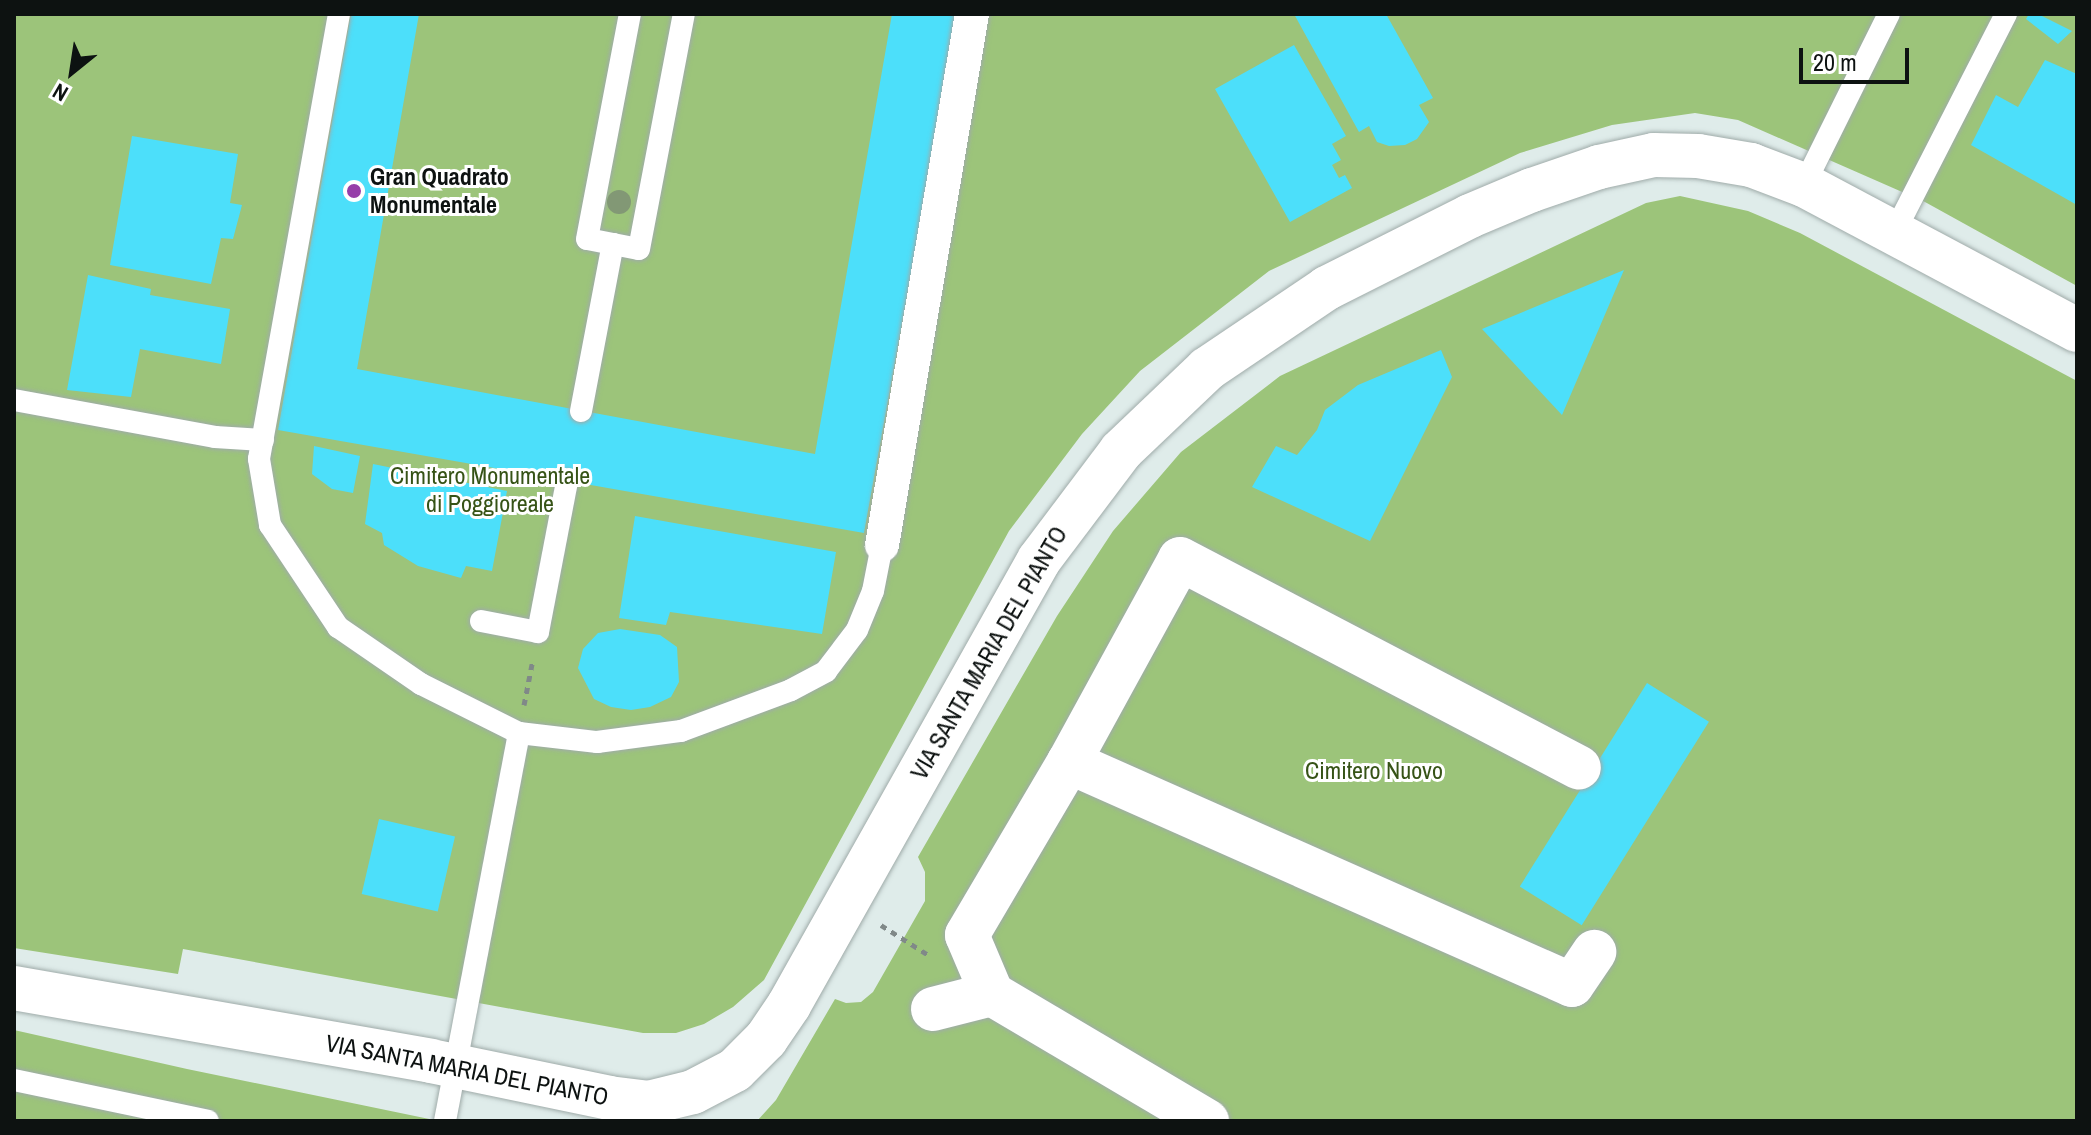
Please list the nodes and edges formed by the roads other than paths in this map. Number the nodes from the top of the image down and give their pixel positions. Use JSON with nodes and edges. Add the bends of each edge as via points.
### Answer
{"nodes":[{"id":1,"x":339,"y":14,"type":"edge"},
{"id":2,"x":630,"y":14,"type":"edge"},
{"id":3,"x":684,"y":14,"type":"edge"},
{"id":4,"x":972,"y":14,"type":"edge"},
{"id":5,"x":1889,"y":14,"type":"edge"},
{"id":6,"x":2006,"y":14,"type":"edge"},
{"id":7,"x":1804,"y":185,"type":"junction"},
{"id":8,"x":1895,"y":231,"type":"junction"},
{"id":9,"x":613,"y":244,"type":"junction"},
{"id":10,"x":2077,"y":330,"type":"edge"},
{"id":11,"x":14,"y":400,"type":"edge"},
{"id":12,"x":581,"y":411,"type":"dead end"},
{"id":13,"x":263,"y":440,"type":"junction"},
{"id":14,"x":567,"y":481,"type":"dead end"},
{"id":15,"x":882,"y":545,"type":"joint"},
{"id":16,"x":481,"y":621,"type":"dead end"},
{"id":17,"x":519,"y":733,"type":"junction"},
{"id":18,"x":1069,"y":762,"type":"junction"},
{"id":19,"x":1579,"y":768,"type":"dead end"},
{"id":20,"x":1594,"y":952,"type":"dead end"},
{"id":21,"x":14,"y":988,"type":"edge"},
{"id":22,"x":992,"y":994,"type":"junction"},
{"id":23,"x":933,"y":1009,"type":"dead end"},
{"id":24,"x":455,"y":1066,"type":"junction"},
{"id":25,"x":14,"y":1080,"type":"edge"},
{"id":26,"x":208,"y":1121,"type":"edge"},
{"id":27,"x":445,"y":1121,"type":"edge"},
{"id":28,"x":1207,"y":1121,"type":"edge"}],
"edges":[{"from":1,"to":13,"type":"lane"},
{"from":2,"to":9,"type":"lane","via":[[587,239]]},
{"from":3,"to":9,"type":"lane","via":[[639,249]]},
{"from":4,"to":15,"type":"street"},
{"from":5,"to":7,"type":"lane"},
{"from":6,"to":8,"type":"lane"},
{"from":7,"to":8,"type":"street","name":"VIA SANTA MARIA DEL PIANTO"},
{"from":7,"to":24,"type":"street","name":"VIA SANTA MARIA DEL PIANTO","via":[[1751,165],[1698,156],[1654,155],[1599,167],[1532,190],[1377,261],[1273,322],[1207,369],[1121,451],[1039,560],[766,1039],[735,1070],[693,1092],[648,1103]]},
{"from":8,"to":10,"type":"street","name":"VIA SANTA MARIA DEL PIANTO"},
{"from":9,"to":12,"type":"lane"},
{"from":11,"to":13,"type":"lane","via":[[215,437]]},
{"from":13,"to":17,"type":"lane","via":[[259,459],[270,525],[338,627],[421,684]]},
{"from":14,"to":16,"type":"lane","via":[[538,632]]},
{"from":15,"to":17,"type":"lane","via":[[873,591],[857,630],[826,671],[791,690],[681,731],[597,742]]},
{"from":17,"to":24,"type":"lane"},
{"from":18,"to":19,"type":"street","via":[[1180,559]]},
{"from":18,"to":20,"type":"street","via":[[1572,985]]},
{"from":18,"to":22,"type":"street","via":[[967,935]]},
{"from":21,"to":24,"type":"street","name":"VIA SANTA MARIA DEL PIANTO"},
{"from":22,"to":23,"type":"street"},
{"from":22,"to":28,"type":"street"},
{"from":24,"to":27,"type":"lane"},
{"from":25,"to":26,"type":"lane"}]}
